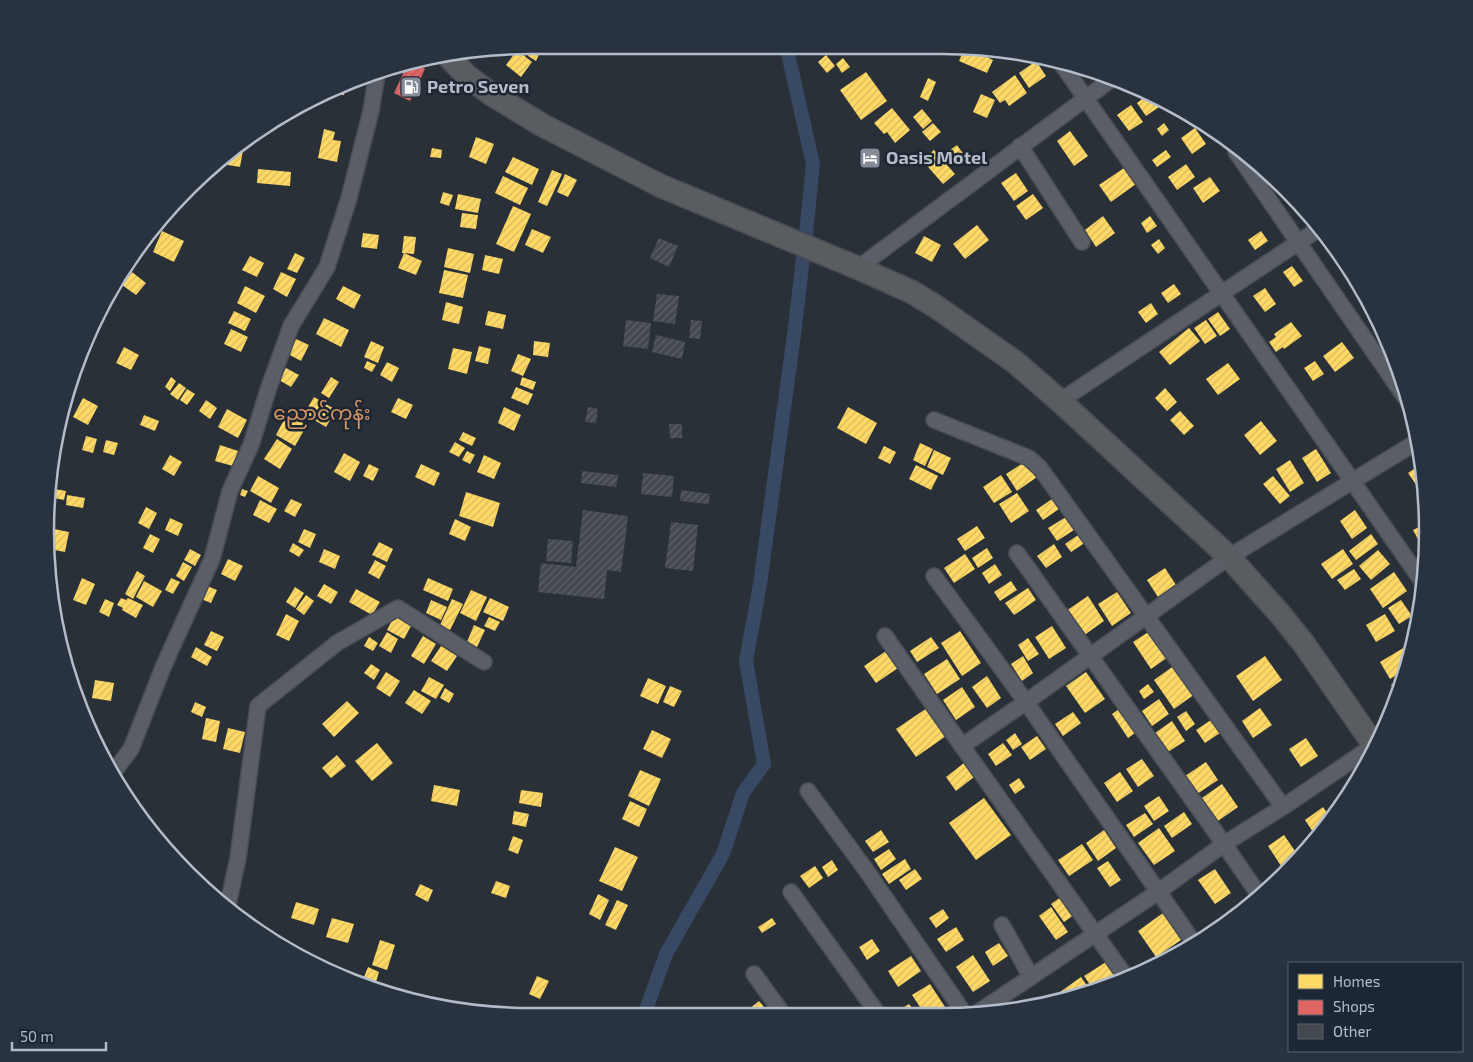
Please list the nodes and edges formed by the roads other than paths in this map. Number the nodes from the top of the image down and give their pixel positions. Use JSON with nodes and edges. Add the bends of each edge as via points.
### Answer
{"nodes":[{"id":1,"x":452,"y":61,"type":"edge"},
{"id":2,"x":1066,"y":70,"type":"edge"},
{"id":3,"x":376,"y":80,"type":"edge"},
{"id":4,"x":1106,"y":83,"type":"edge"},
{"id":5,"x":1084,"y":98,"type":"junction"},
{"id":6,"x":1020,"y":146,"type":"junction"},
{"id":7,"x":1240,"y":158,"type":"edge"},
{"id":8,"x":1314,"y":232,"type":"edge"},
{"id":9,"x":1082,"y":242,"type":"dead end"},
{"id":10,"x":1298,"y":243,"type":"junction"},
{"id":11,"x":858,"y":268,"type":"junction"},
{"id":12,"x":1222,"y":293,"type":"junction"},
{"id":13,"x":1396,"y":384,"type":"edge"},
{"id":14,"x":1060,"y":401,"type":"junction"},
{"id":15,"x":934,"y":420,"type":"dead end"},
{"id":16,"x":1411,"y":445,"type":"edge"},
{"id":17,"x":1352,"y":481,"type":"junction"},
{"id":18,"x":1017,"y":553,"type":"dead end"},
{"id":19,"x":1229,"y":557,"type":"junction"},
{"id":20,"x":1417,"y":574,"type":"edge"},
{"id":21,"x":934,"y":576,"type":"dead end"},
{"id":22,"x":1146,"y":616,"type":"junction"},
{"id":23,"x":886,"y":636,"type":"dead end"},
{"id":24,"x":1090,"y":656,"type":"junction"},
{"id":25,"x":484,"y":662,"type":"dead end"},
{"id":26,"x":1026,"y":702,"type":"junction"},
{"id":27,"x":1372,"y":738,"type":"edge"},
{"id":28,"x":962,"y":746,"type":"junction"},
{"id":29,"x":1364,"y":754,"type":"edge"},
{"id":30,"x":117,"y":768,"type":"edge"},
{"id":31,"x":808,"y":791,"type":"dead end"},
{"id":32,"x":1283,"y":806,"type":"junction"},
{"id":33,"x":1224,"y":844,"type":"junction"},
{"id":34,"x":1256,"y":891,"type":"edge"},
{"id":35,"x":791,"y":892,"type":"dead end"},
{"id":36,"x":1158,"y":892,"type":"junction"},
{"id":37,"x":229,"y":901,"type":"edge"},
{"id":38,"x":1002,"y":925,"type":"dead end"},
{"id":39,"x":1096,"y":934,"type":"junction"},
{"id":40,"x":1191,"y":938,"type":"edge"},
{"id":41,"x":1123,"y":973,"type":"edge"},
{"id":42,"x":754,"y":974,"type":"dead end"},
{"id":43,"x":1031,"y":977,"type":"junction"},
{"id":44,"x":988,"y":1006,"type":"edge"},
{"id":45,"x":960,"y":1007,"type":"edge"},
{"id":46,"x":779,"y":1008,"type":"edge"},
{"id":47,"x":874,"y":1008,"type":"edge"}],
"edges":[{"from":1,"to":11,"type":"highway","via":[[483,88],[542,125],[661,186]]},
{"from":2,"to":5,"type":"street"},
{"from":3,"to":30,"type":"street","via":[[351,188],[327,268],[291,326],[251,445],[230,491],[212,559],[164,665],[131,749]]},
{"from":4,"to":5,"type":"street"},
{"from":5,"to":6,"type":"street"},
{"from":5,"to":12,"type":"street"},
{"from":6,"to":9,"type":"street"},
{"from":6,"to":11,"type":"street"},
{"from":7,"to":10,"type":"street"},
{"from":8,"to":10,"type":"street"},
{"from":10,"to":12,"type":"street"},
{"from":10,"to":13,"type":"street"},
{"from":11,"to":14,"type":"highway","via":[[912,292],[938,308],[1014,362]]},
{"from":12,"to":14,"type":"street"},
{"from":12,"to":17,"type":"street"},
{"from":14,"to":19,"type":"highway"},
{"from":15,"to":22,"type":"street","via":[[1029,458],[1040,468]]},
{"from":16,"to":17,"type":"street"},
{"from":17,"to":19,"type":"street"},
{"from":17,"to":20,"type":"street"},
{"from":18,"to":24,"type":"street"},
{"from":19,"to":22,"type":"street"},
{"from":19,"to":27,"type":"highway","via":[[1304,644]]},
{"from":21,"to":26,"type":"street"},
{"from":22,"to":24,"type":"street"},
{"from":22,"to":32,"type":"street"},
{"from":23,"to":28,"type":"street"},
{"from":24,"to":26,"type":"street"},
{"from":24,"to":33,"type":"street"},
{"from":25,"to":37,"type":"street","via":[[398,608],[337,643],[258,706],[238,858]]},
{"from":26,"to":28,"type":"street"},
{"from":26,"to":36,"type":"street"},
{"from":28,"to":39,"type":"street"},
{"from":29,"to":32,"type":"street"},
{"from":31,"to":45,"type":"street"},
{"from":32,"to":33,"type":"street"},
{"from":33,"to":34,"type":"street"},
{"from":33,"to":36,"type":"street"},
{"from":35,"to":47,"type":"street"},
{"from":36,"to":39,"type":"street"},
{"from":36,"to":40,"type":"street"},
{"from":38,"to":43,"type":"street"},
{"from":39,"to":41,"type":"street"},
{"from":39,"to":43,"type":"street"},
{"from":42,"to":46,"type":"street"},
{"from":43,"to":44,"type":"street"}]}
